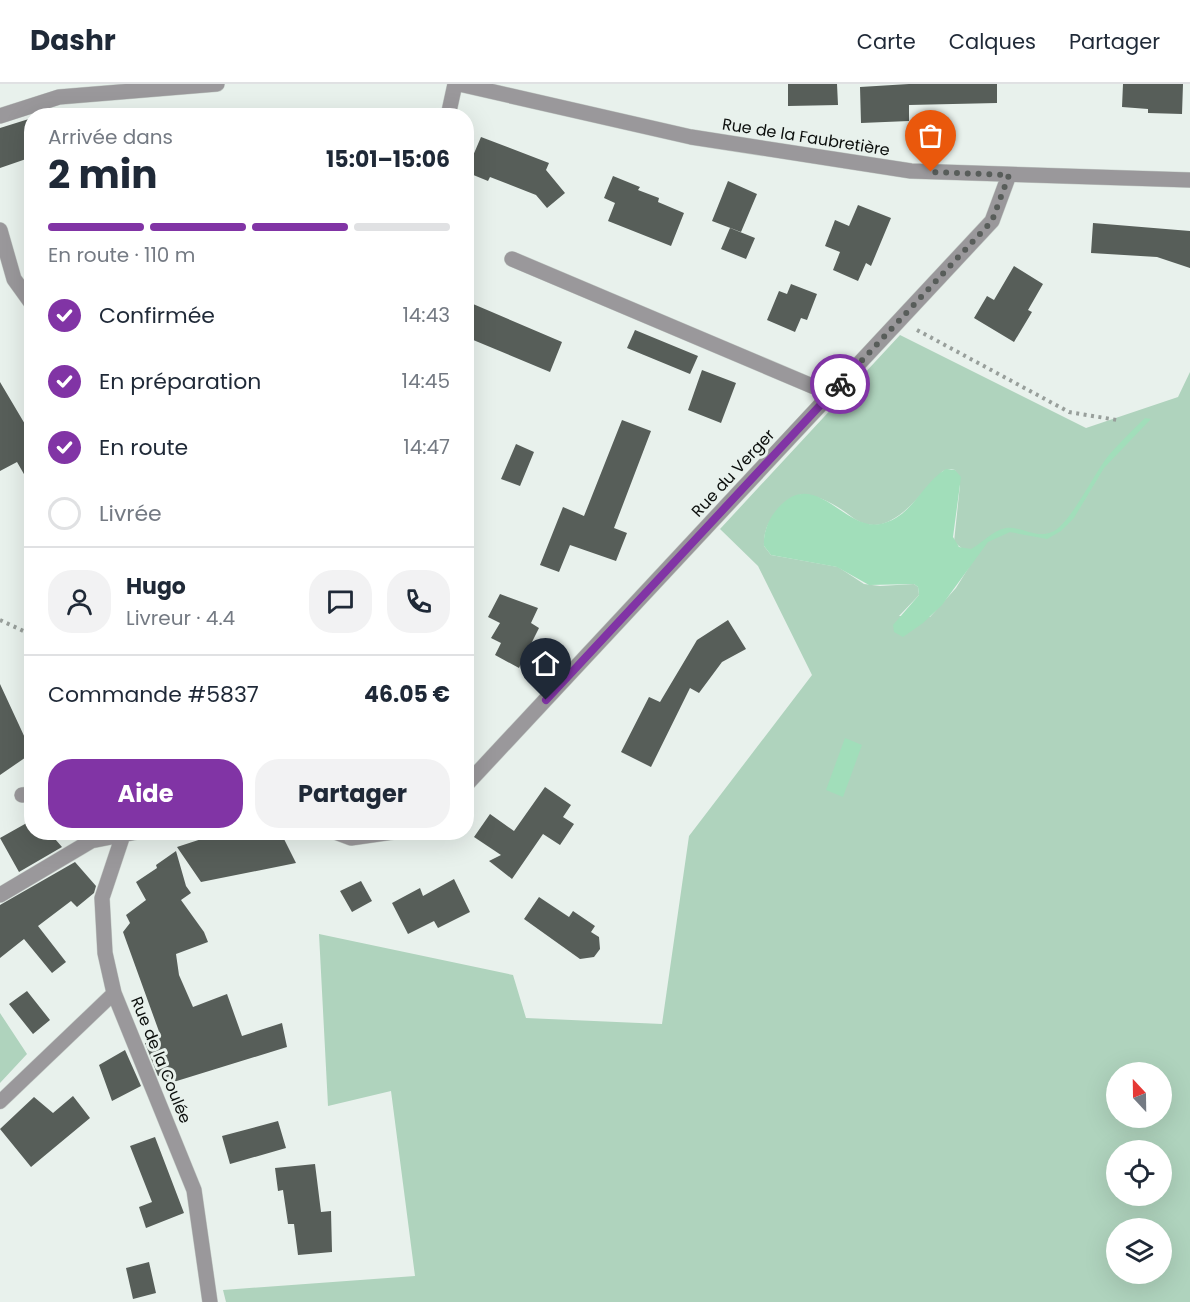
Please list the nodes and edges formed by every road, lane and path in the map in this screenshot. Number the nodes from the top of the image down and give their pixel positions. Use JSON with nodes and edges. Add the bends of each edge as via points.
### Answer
{"nodes":[{"id":1,"x":217,"y":84,"type":"edge"},
{"id":2,"x":457,"y":84,"type":"edge"},
{"id":3,"x":24,"y":108,"type":"edge"},
{"id":4,"x":25,"y":108,"type":"edge"},
{"id":5,"x":450,"y":108,"type":"edge"},
{"id":6,"x":0,"y":116,"type":"edge"},
{"id":7,"x":1009,"y":175,"type":"junction"},
{"id":8,"x":1190,"y":180,"type":"edge"},
{"id":9,"x":0,"y":230,"type":"edge"},
{"id":10,"x":512,"y":259,"type":"dead end"},
{"id":11,"x":24,"y":293,"type":"edge"},
{"id":12,"x":909,"y":309,"type":"junction"},
{"id":13,"x":831,"y":394,"type":"junction"},
{"id":14,"x":1117,"y":420,"type":"dead end"},
{"id":15,"x":0,"y":620,"type":"edge"},
{"id":16,"x":24,"y":631,"type":"edge"},
{"id":17,"x":474,"y":776,"type":"edge"},
{"id":18,"x":81,"y":840,"type":"edge"},
{"id":19,"x":126,"y":840,"type":"edge"},
{"id":20,"x":0,"y":896,"type":"edge"},
{"id":21,"x":114,"y":993,"type":"junction"},
{"id":22,"x":0,"y":1102,"type":"edge"},
{"id":23,"x":210,"y":1302,"type":"edge"}],
"edges":[{"from":1,"to":4,"type":"street","via":[[59,97]]},
{"from":2,"to":5,"type":"street"},
{"from":2,"to":7,"type":"street","name":"Rue de la Faubretière","via":[[691,137],[911,171]]},
{"from":3,"to":6,"type":"street"},
{"from":7,"to":8,"type":"street","name":"Rue de la Faubretière"},
{"from":7,"to":12,"type":"street","name":"Rue du Verger","via":[[992,221]]},
{"from":9,"to":11,"type":"street","via":[[14,279]]},
{"from":10,"to":13,"type":"street"},
{"from":12,"to":13,"type":"street","name":"Rue du Verger"},
{"from":12,"to":14,"type":"path","via":[[917,329],[1069,412]]},
{"from":13,"to":17,"type":"street","name":"Rue du Verger"},
{"from":15,"to":16,"type":"path"},
{"from":18,"to":20,"type":"street"},
{"from":19,"to":21,"type":"street","name":"Rue de la Coulée","via":[[102,898],[105,953]]},
{"from":21,"to":22,"type":"lane"},
{"from":21,"to":23,"type":"street","name":"Rue de la Coulée","via":[[194,1190]]}]}
